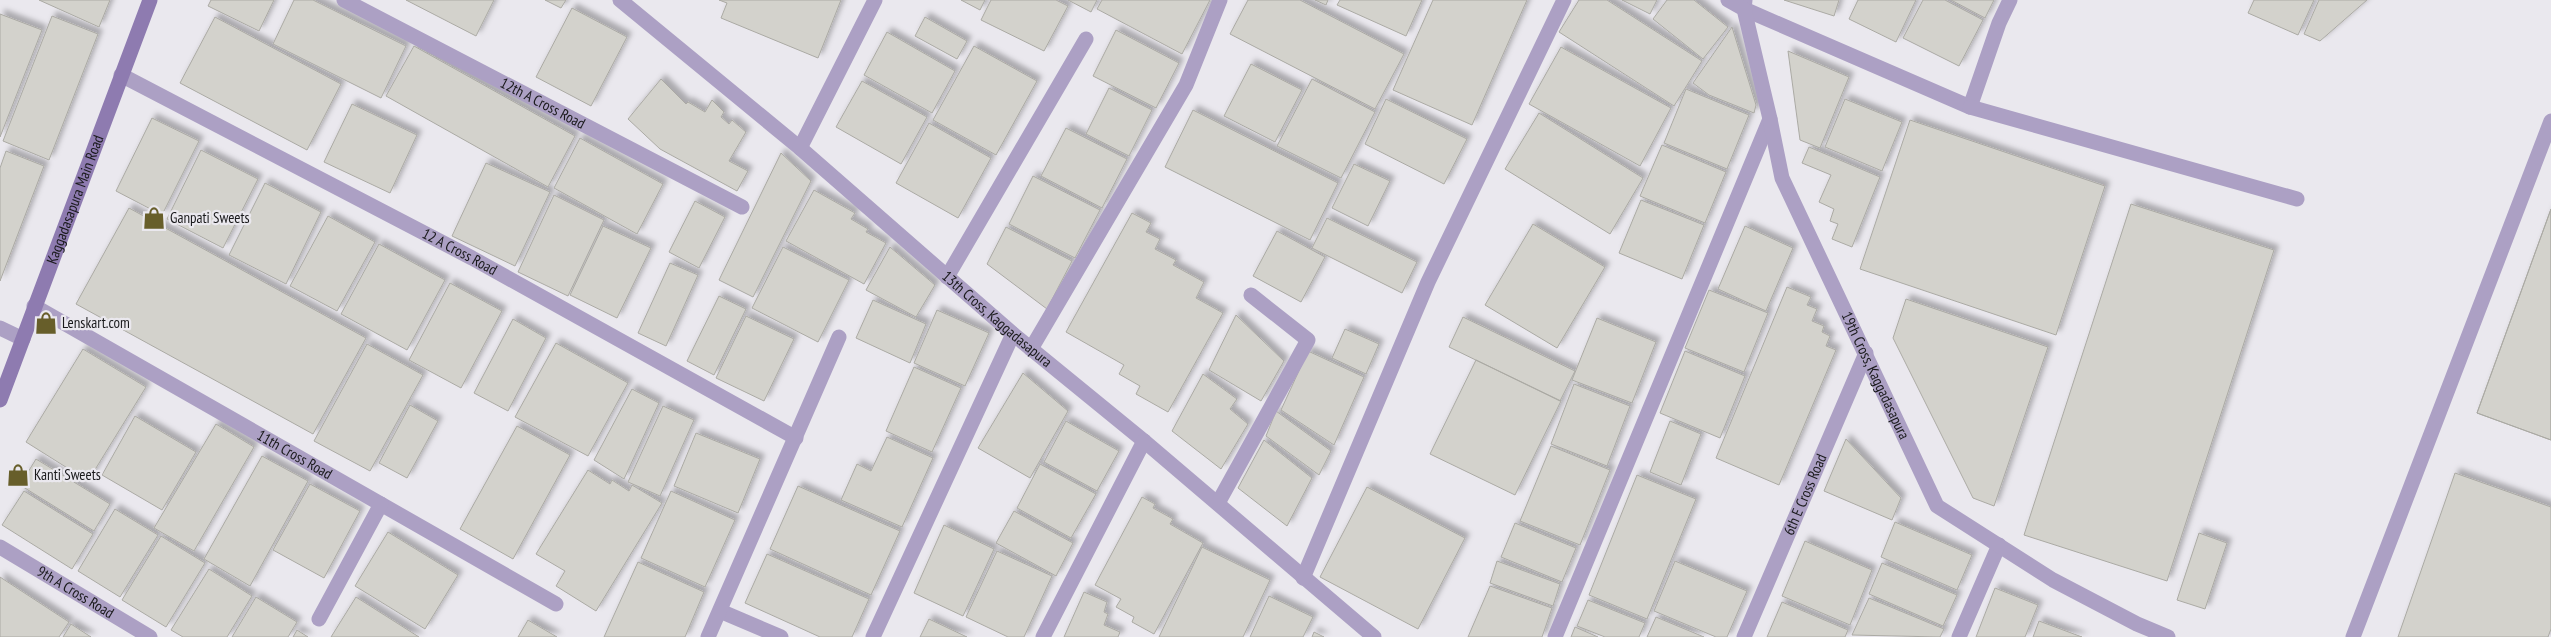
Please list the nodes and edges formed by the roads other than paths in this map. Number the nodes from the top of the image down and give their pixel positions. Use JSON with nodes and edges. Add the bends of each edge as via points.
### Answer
{"nodes":[{"id":1,"x":150,"y":0,"type":"edge"},
{"id":2,"x":344,"y":0,"type":"edge"},
{"id":3,"x":620,"y":0,"type":"edge"},
{"id":4,"x":875,"y":0,"type":"edge"},
{"id":5,"x":1220,"y":0,"type":"edge"},
{"id":6,"x":1564,"y":0,"type":"edge"},
{"id":7,"x":1728,"y":0,"type":"edge"},
{"id":8,"x":2010,"y":0,"type":"edge"},
{"id":9,"x":1744,"y":4,"type":"edge"},
{"id":10,"x":1086,"y":39,"type":"dead end"},
{"id":11,"x":121,"y":76,"type":"junction"},
{"id":12,"x":1970,"y":107,"type":"junction"},
{"id":13,"x":1770,"y":119,"type":"junction"},
{"id":14,"x":2551,"y":121,"type":"edge"},
{"id":15,"x":800,"y":148,"type":"junction"},
{"id":16,"x":2296,"y":199,"type":"dead end"},
{"id":17,"x":742,"y":207,"type":"dead end"},
{"id":18,"x":947,"y":276,"type":"junction"},
{"id":19,"x":1251,"y":295,"type":"dead end"},
{"id":20,"x":34,"y":306,"type":"junction"},
{"id":21,"x":0,"y":328,"type":"edge"},
{"id":22,"x":1013,"y":334,"type":"junction"},
{"id":23,"x":839,"y":337,"type":"dead end"},
{"id":24,"x":23,"y":339,"type":"junction"},
{"id":25,"x":1031,"y":349,"type":"junction"},
{"id":26,"x":1866,"y":353,"type":"junction"},
{"id":27,"x":0,"y":400,"type":"edge"},
{"id":28,"x":796,"y":438,"type":"junction"},
{"id":29,"x":1144,"y":441,"type":"junction"},
{"id":30,"x":1218,"y":503,"type":"junction"},
{"id":31,"x":381,"y":504,"type":"junction"},
{"id":32,"x":1999,"y":545,"type":"junction"},
{"id":33,"x":0,"y":547,"type":"edge"},
{"id":34,"x":1303,"y":578,"type":"junction"},
{"id":35,"x":556,"y":604,"type":"dead end"},
{"id":36,"x":720,"y":611,"type":"junction"},
{"id":37,"x":320,"y":619,"type":"dead end"},
{"id":38,"x":150,"y":637,"type":"edge"},
{"id":39,"x":708,"y":637,"type":"edge"},
{"id":40,"x":781,"y":637,"type":"edge"},
{"id":41,"x":873,"y":637,"type":"edge"},
{"id":42,"x":1043,"y":637,"type":"edge"},
{"id":43,"x":1374,"y":637,"type":"edge"},
{"id":44,"x":1554,"y":637,"type":"edge"},
{"id":45,"x":1744,"y":637,"type":"edge"},
{"id":46,"x":1959,"y":637,"type":"edge"},
{"id":47,"x":2168,"y":637,"type":"edge"},
{"id":48,"x":2353,"y":637,"type":"edge"}],
"edges":[{"from":1,"to":11,"type":"main road","name":"Kaggadasapura Main Road"},
{"from":2,"to":17,"type":"street","name":"12th A Cross Road"},
{"from":3,"to":15,"type":"street","name":"13th Cross, Kaggadasapura"},
{"from":4,"to":15,"type":"street"},
{"from":5,"to":25,"type":"street","via":[[1186,86]]},
{"from":6,"to":34,"type":"street","via":[[1428,282]]},
{"from":7,"to":9,"type":"street"},
{"from":8,"to":12,"type":"street","via":[[1998,23]]},
{"from":9,"to":12,"type":"street"},
{"from":9,"to":13,"type":"street","name":"19th Cross, Kaggadasapura"},
{"from":10,"to":18,"type":"street"},
{"from":11,"to":20,"type":"main road","name":"Kaggadasapura Main Road"},
{"from":11,"to":28,"type":"street","name":"12 A Cross Road","via":[[480,262]]},
{"from":12,"to":16,"type":"street"},
{"from":13,"to":26,"type":"street","name":"19th Cross, Kaggadasapura","via":[[1782,178]]},
{"from":13,"to":44,"type":"street"},
{"from":14,"to":48,"type":"street"},
{"from":15,"to":18,"type":"street","name":"13th Cross, Kaggadasapura"},
{"from":18,"to":22,"type":"street","name":"13th Cross, Kaggadasapura"},
{"from":19,"to":30,"type":"street","via":[[1308,340]]},
{"from":20,"to":24,"type":"main road","name":"Kaggadasapura Main Road"},
{"from":20,"to":31,"type":"street","name":"11th Cross Road"},
{"from":21,"to":24,"type":"street"},
{"from":22,"to":25,"type":"street","name":"13th Cross, Kaggadasapura"},
{"from":22,"to":41,"type":"street"},
{"from":23,"to":28,"type":"street"},
{"from":24,"to":27,"type":"main road","name":"Kaggadasapura Main Road"},
{"from":25,"to":29,"type":"street","name":"13th Cross, Kaggadasapura"},
{"from":26,"to":32,"type":"street","name":"19th Cross, Kaggadasapura","via":[[1937,506]]},
{"from":26,"to":45,"type":"street","name":"6th E Cross Road"},
{"from":28,"to":36,"type":"street"},
{"from":29,"to":30,"type":"street","name":"13th Cross, Kaggadasapura"},
{"from":29,"to":42,"type":"street"},
{"from":30,"to":34,"type":"street","name":"13th Cross, Kaggadasapura"},
{"from":31,"to":35,"type":"street","name":"11th Cross Road"},
{"from":31,"to":37,"type":"street"},
{"from":32,"to":46,"type":"street"},
{"from":32,"to":47,"type":"street","name":"19th Cross, Kaggadasapura","via":[[2053,580]]},
{"from":33,"to":38,"type":"street","name":"9th A Cross Road"},
{"from":34,"to":43,"type":"street","name":"13th Cross, Kaggadasapura"},
{"from":36,"to":39,"type":"street"},
{"from":36,"to":40,"type":"street"}]}
